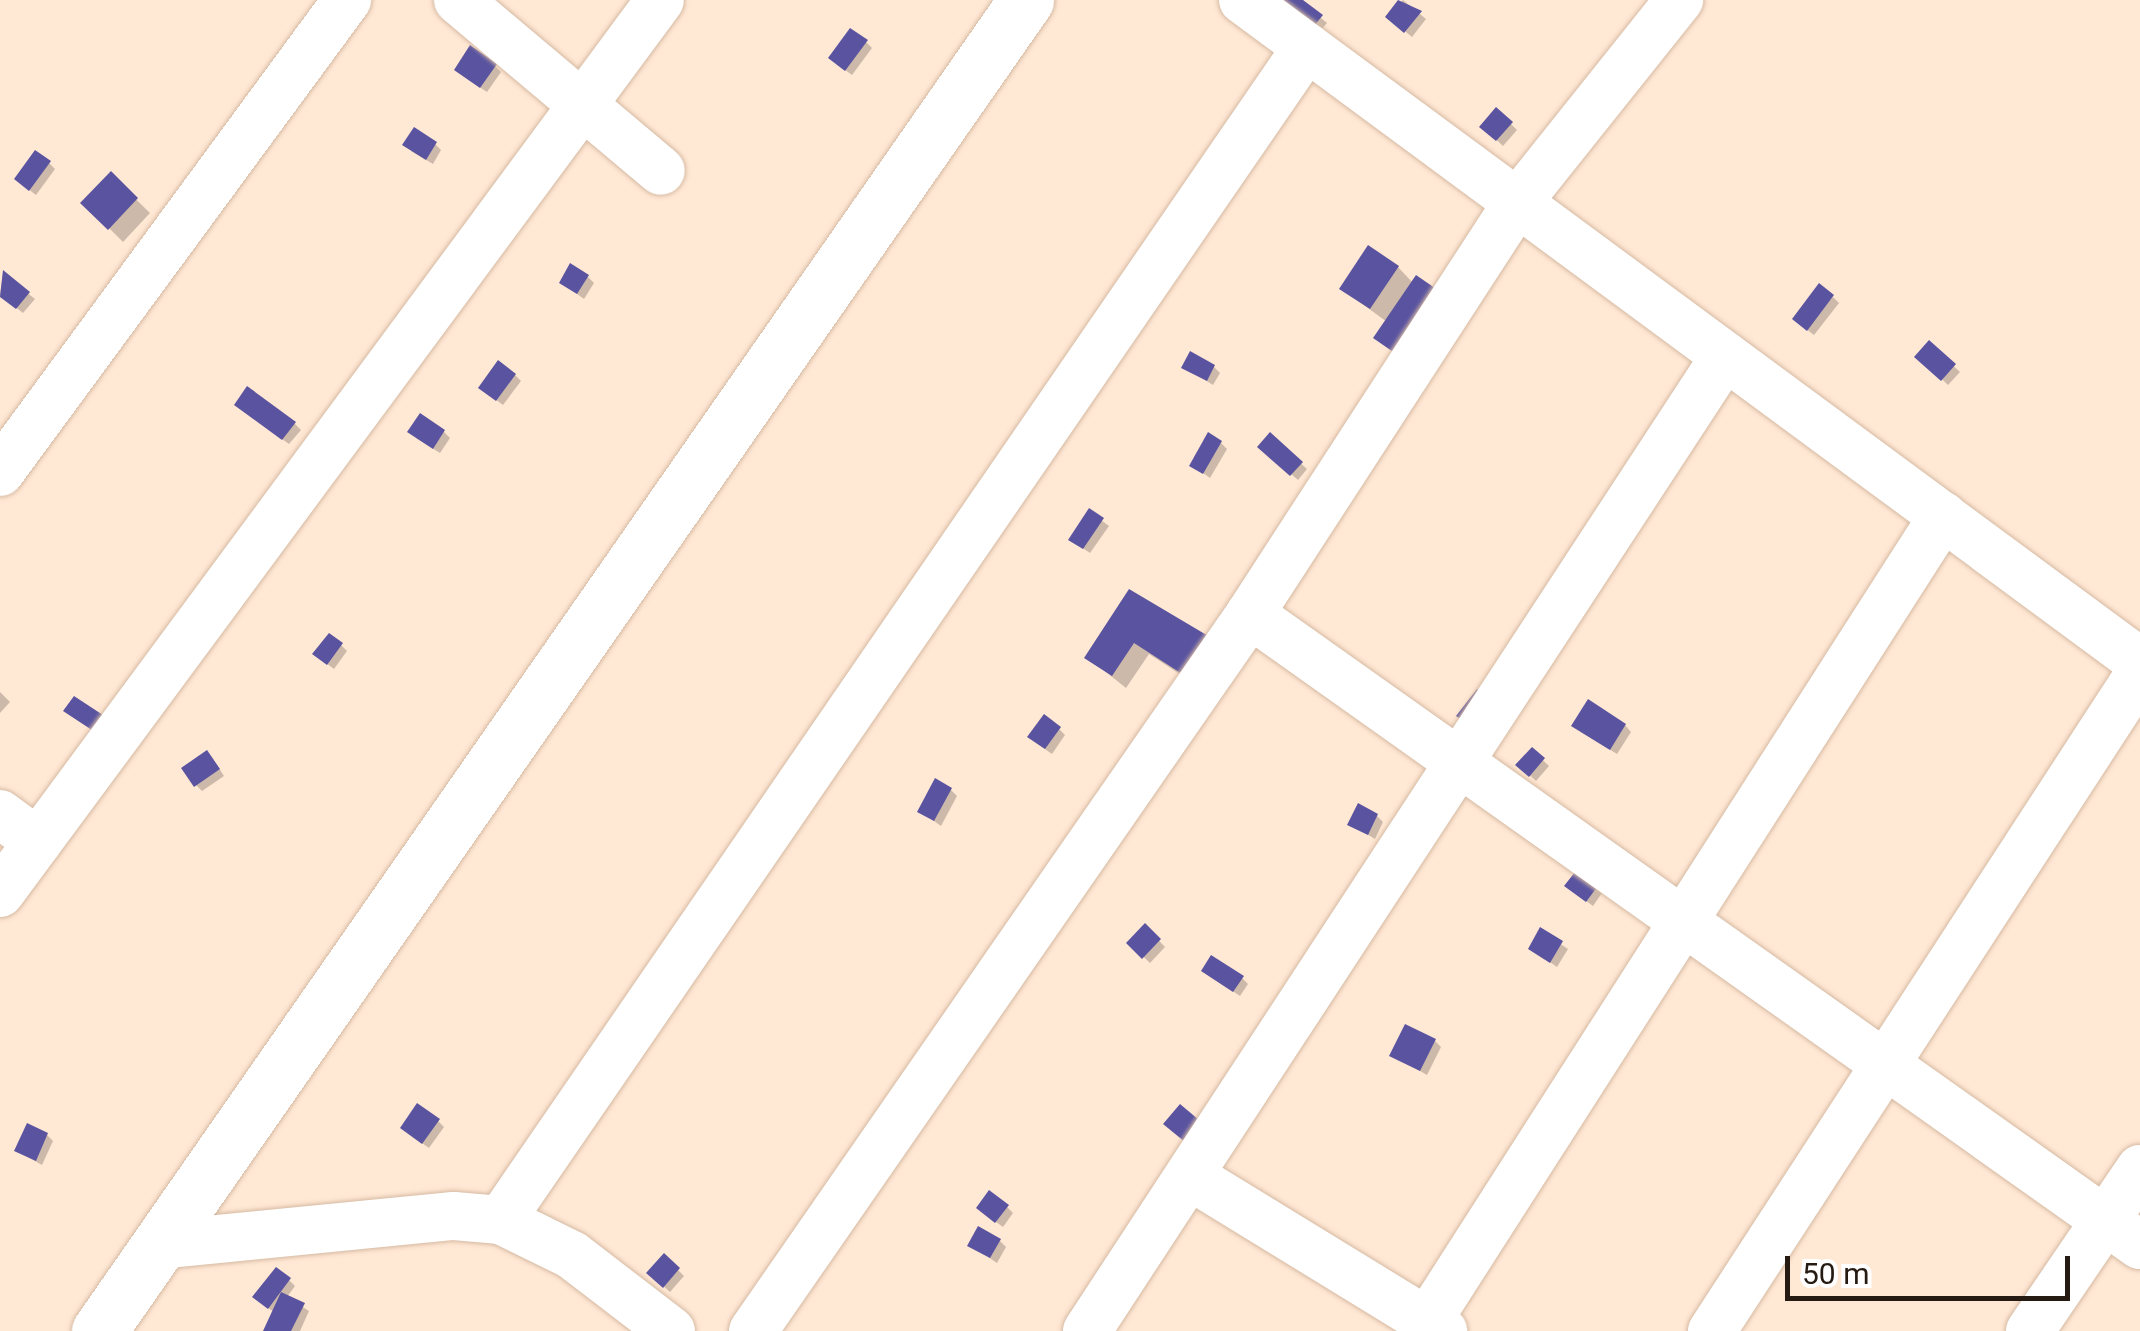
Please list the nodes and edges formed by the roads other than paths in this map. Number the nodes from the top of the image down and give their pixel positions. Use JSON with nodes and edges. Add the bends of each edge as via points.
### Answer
{"nodes":[{"id":1,"x":347,"y":0,"type":"edge"},
{"id":2,"x":458,"y":0,"type":"edge"},
{"id":3,"x":660,"y":0,"type":"edge"},
{"id":4,"x":1026,"y":0,"type":"edge"},
{"id":5,"x":1243,"y":0,"type":"edge"},
{"id":6,"x":1679,"y":0,"type":"edge"},
{"id":7,"x":1307,"y":47,"type":"junction"},
{"id":8,"x":584,"y":102,"type":"junction"},
{"id":9,"x":661,"y":171,"type":"dead end"},
{"id":10,"x":1517,"y":202,"type":"junction"},
{"id":11,"x":1725,"y":356,"type":"junction"},
{"id":12,"x":0,"y":472,"type":"edge"},
{"id":13,"x":1943,"y":516,"type":"junction"},
{"id":14,"x":1250,"y":614,"type":"junction"},
{"id":15,"x":2140,"y":662,"type":"edge"},
{"id":16,"x":2140,"y":673,"type":"edge"},
{"id":17,"x":1458,"y":766,"type":"junction"},
{"id":18,"x":0,"y":814,"type":"edge"},
{"id":19,"x":38,"y":842,"type":"junction"},
{"id":20,"x":0,"y":893,"type":"edge"},
{"id":21,"x":1682,"y":923,"type":"junction"},
{"id":22,"x":1885,"y":1065,"type":"junction"},
{"id":23,"x":2140,"y":1168,"type":"edge"},
{"id":24,"x":1190,"y":1176,"type":"junction"},
{"id":25,"x":501,"y":1220,"type":"junction"},
{"id":26,"x":2122,"y":1232,"type":"edge"},
{"id":27,"x":157,"y":1245,"type":"junction"},
{"id":28,"x":1430,"y":1328,"type":"edge"},
{"id":29,"x":99,"y":1331,"type":"edge"},
{"id":30,"x":671,"y":1331,"type":"edge"},
{"id":31,"x":753,"y":1331,"type":"edge"},
{"id":32,"x":1087,"y":1331,"type":"edge"},
{"id":33,"x":1712,"y":1331,"type":"edge"},
{"id":34,"x":2030,"y":1331,"type":"edge"}],
"edges":[{"from":1,"to":12,"type":"street"},
{"from":2,"to":8,"type":"street"},
{"from":3,"to":8,"type":"street"},
{"from":4,"to":27,"type":"main road"},
{"from":5,"to":7,"type":"street"},
{"from":6,"to":10,"type":"street"},
{"from":7,"to":10,"type":"street"},
{"from":7,"to":25,"type":"street"},
{"from":8,"to":9,"type":"street"},
{"from":8,"to":19,"type":"street"},
{"from":10,"to":11,"type":"street"},
{"from":10,"to":14,"type":"street"},
{"from":11,"to":13,"type":"street"},
{"from":11,"to":17,"type":"street"},
{"from":13,"to":15,"type":"street"},
{"from":13,"to":21,"type":"street"},
{"from":14,"to":17,"type":"street"},
{"from":14,"to":31,"type":"street"},
{"from":16,"to":22,"type":"street"},
{"from":17,"to":21,"type":"street"},
{"from":17,"to":24,"type":"street"},
{"from":18,"to":19,"type":"street"},
{"from":19,"to":20,"type":"street"},
{"from":21,"to":22,"type":"street"},
{"from":21,"to":28,"type":"street"},
{"from":22,"to":26,"type":"street"},
{"from":22,"to":33,"type":"street"},
{"from":23,"to":26,"type":"street"},
{"from":24,"to":28,"type":"street"},
{"from":24,"to":32,"type":"street"},
{"from":25,"to":27,"type":"street","via":[[454,1216]]},
{"from":25,"to":30,"type":"street","via":[[572,1254]]},
{"from":26,"to":34,"type":"street"},
{"from":27,"to":29,"type":"main road"}]}
